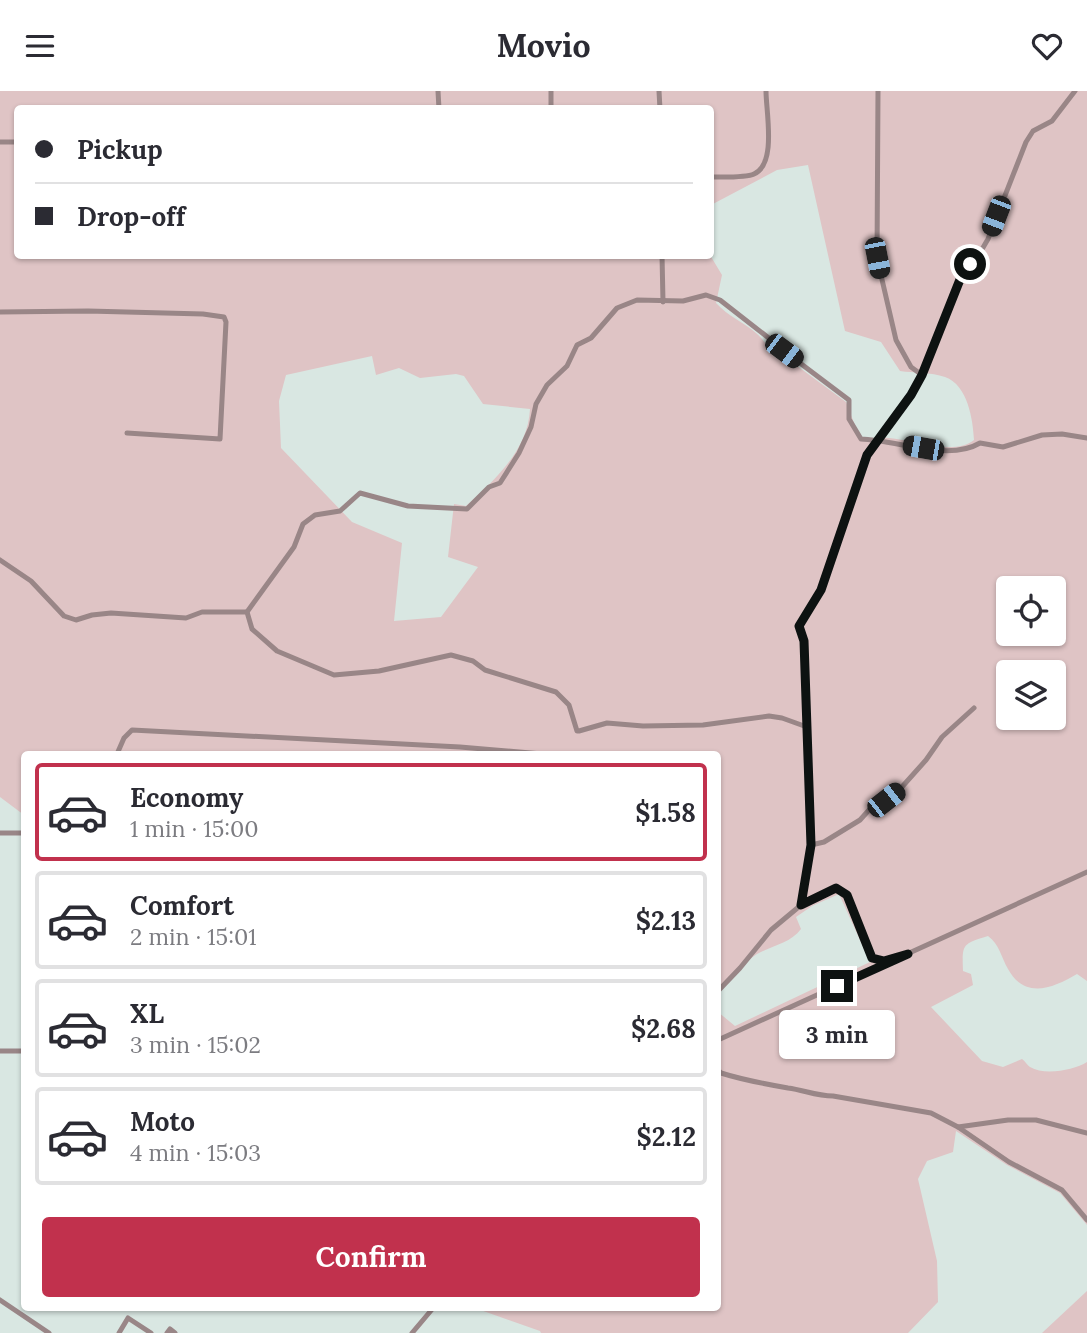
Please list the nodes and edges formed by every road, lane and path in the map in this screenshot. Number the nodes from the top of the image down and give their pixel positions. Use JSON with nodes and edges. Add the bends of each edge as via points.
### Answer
{"nodes":[{"id":1,"x":766,"y":91,"type":"edge"},
{"id":2,"x":878,"y":91,"type":"edge"},
{"id":3,"x":1074,"y":91,"type":"edge"},
{"id":4,"x":714,"y":177,"type":"edge"},
{"id":5,"x":662,"y":259,"type":"edge"},
{"id":6,"x":663,"y":302,"type":"junction"},
{"id":7,"x":0,"y":312,"type":"edge"},
{"id":8,"x":922,"y":375,"type":"junction"},
{"id":9,"x":127,"y":433,"type":"dead end"},
{"id":10,"x":1087,"y":438,"type":"edge"},
{"id":11,"x":876,"y":440,"type":"junction"},
{"id":12,"x":0,"y":560,"type":"edge"},
{"id":13,"x":247,"y":612,"type":"junction"},
{"id":14,"x":974,"y":708,"type":"dead end"},
{"id":15,"x":807,"y":726,"type":"junction"},
{"id":16,"x":118,"y":751,"type":"edge"},
{"id":17,"x":507,"y":751,"type":"edge"},
{"id":18,"x":0,"y":833,"type":"edge"},
{"id":19,"x":21,"y":833,"type":"edge"},
{"id":20,"x":811,"y":845,"type":"junction"},
{"id":21,"x":1087,"y":872,"type":"edge"},
{"id":22,"x":801,"y":905,"type":"junction"},
{"id":23,"x":908,"y":954,"type":"junction"},
{"id":24,"x":721,"y":988,"type":"edge"},
{"id":25,"x":721,"y":1039,"type":"edge"},
{"id":26,"x":21,"y":1051,"type":"edge"},
{"id":27,"x":0,"y":1052,"type":"edge"},
{"id":28,"x":721,"y":1073,"type":"edge"},
{"id":29,"x":958,"y":1127,"type":"junction"},
{"id":30,"x":1087,"y":1133,"type":"edge"},
{"id":31,"x":1087,"y":1220,"type":"edge"},
{"id":32,"x":0,"y":1300,"type":"edge"},
{"id":33,"x":431,"y":1311,"type":"edge"},
{"id":34,"x":49,"y":1333,"type":"edge"},
{"id":35,"x":119,"y":1333,"type":"edge"},
{"id":36,"x":151,"y":1333,"type":"edge"},
{"id":37,"x":167,"y":1333,"type":"edge"},
{"id":38,"x":175,"y":1333,"type":"edge"},
{"id":39,"x":412,"y":1333,"type":"edge"}],
"edges":[{"from":1,"to":4,"type":"street","via":[[769,149],[765,164],[754,174]]},
{"from":2,"to":8,"type":"street","via":[[877,258],[896,340],[911,367]]},
{"from":3,"to":8,"type":"street","via":[[1052,121],[1030,134],[988,239],[963,272]]},
{"from":5,"to":6,"type":"street"},
{"from":6,"to":11,"type":"street","via":[[706,295],[720,300],[770,339],[771,347],[784,351],[849,400],[849,419],[861,439]]},
{"from":6,"to":13,"type":"street","via":[[638,300],[617,309],[591,338],[577,345],[567,366],[536,404],[531,427],[500,483],[489,487],[467,509],[408,506],[360,493],[340,511],[315,515],[303,524],[294,547]]},
{"from":7,"to":9,"type":"street","via":[[224,317],[220,439]]},
{"from":8,"to":11,"type":"street"},
{"from":10,"to":11,"type":"street","via":[[1042,435],[1003,447],[980,443],[947,452]]},
{"from":11,"to":15,"type":"street","via":[[821,590],[799,626],[804,641]]},
{"from":12,"to":13,"type":"street","via":[[31,581],[64,616],[76,620],[111,613],[186,618],[202,612]]},
{"from":13,"to":15,"type":"street","via":[[253,629],[277,651],[334,675],[379,671],[451,655],[473,661],[485,670],[555,692],[569,705],[577,731],[607,723],[704,725],[769,716]]},
{"from":14,"to":20,"type":"street","via":[[942,737],[901,788],[860,820]]},
{"from":15,"to":20,"type":"street"},
{"from":16,"to":17,"type":"street","via":[[132,730]]},
{"from":18,"to":19,"type":"street"},
{"from":20,"to":22,"type":"street"},
{"from":21,"to":23,"type":"street"},
{"from":22,"to":23,"type":"street","via":[[836,888],[847,895],[872,958],[884,961]]},
{"from":22,"to":24,"type":"street","via":[[771,929]]},
{"from":23,"to":25,"type":"street"},
{"from":26,"to":27,"type":"street"},
{"from":28,"to":29,"type":"street","via":[[817,1096],[931,1113]]},
{"from":29,"to":30,"type":"street","via":[[1036,1120]]},
{"from":29,"to":31,"type":"street","via":[[1009,1162],[1062,1190]]},
{"from":32,"to":34,"type":"street"},
{"from":33,"to":39,"type":"street"},
{"from":35,"to":36,"type":"street","via":[[128,1318]]},
{"from":37,"to":38,"type":"street","via":[[170,1329]]}]}
